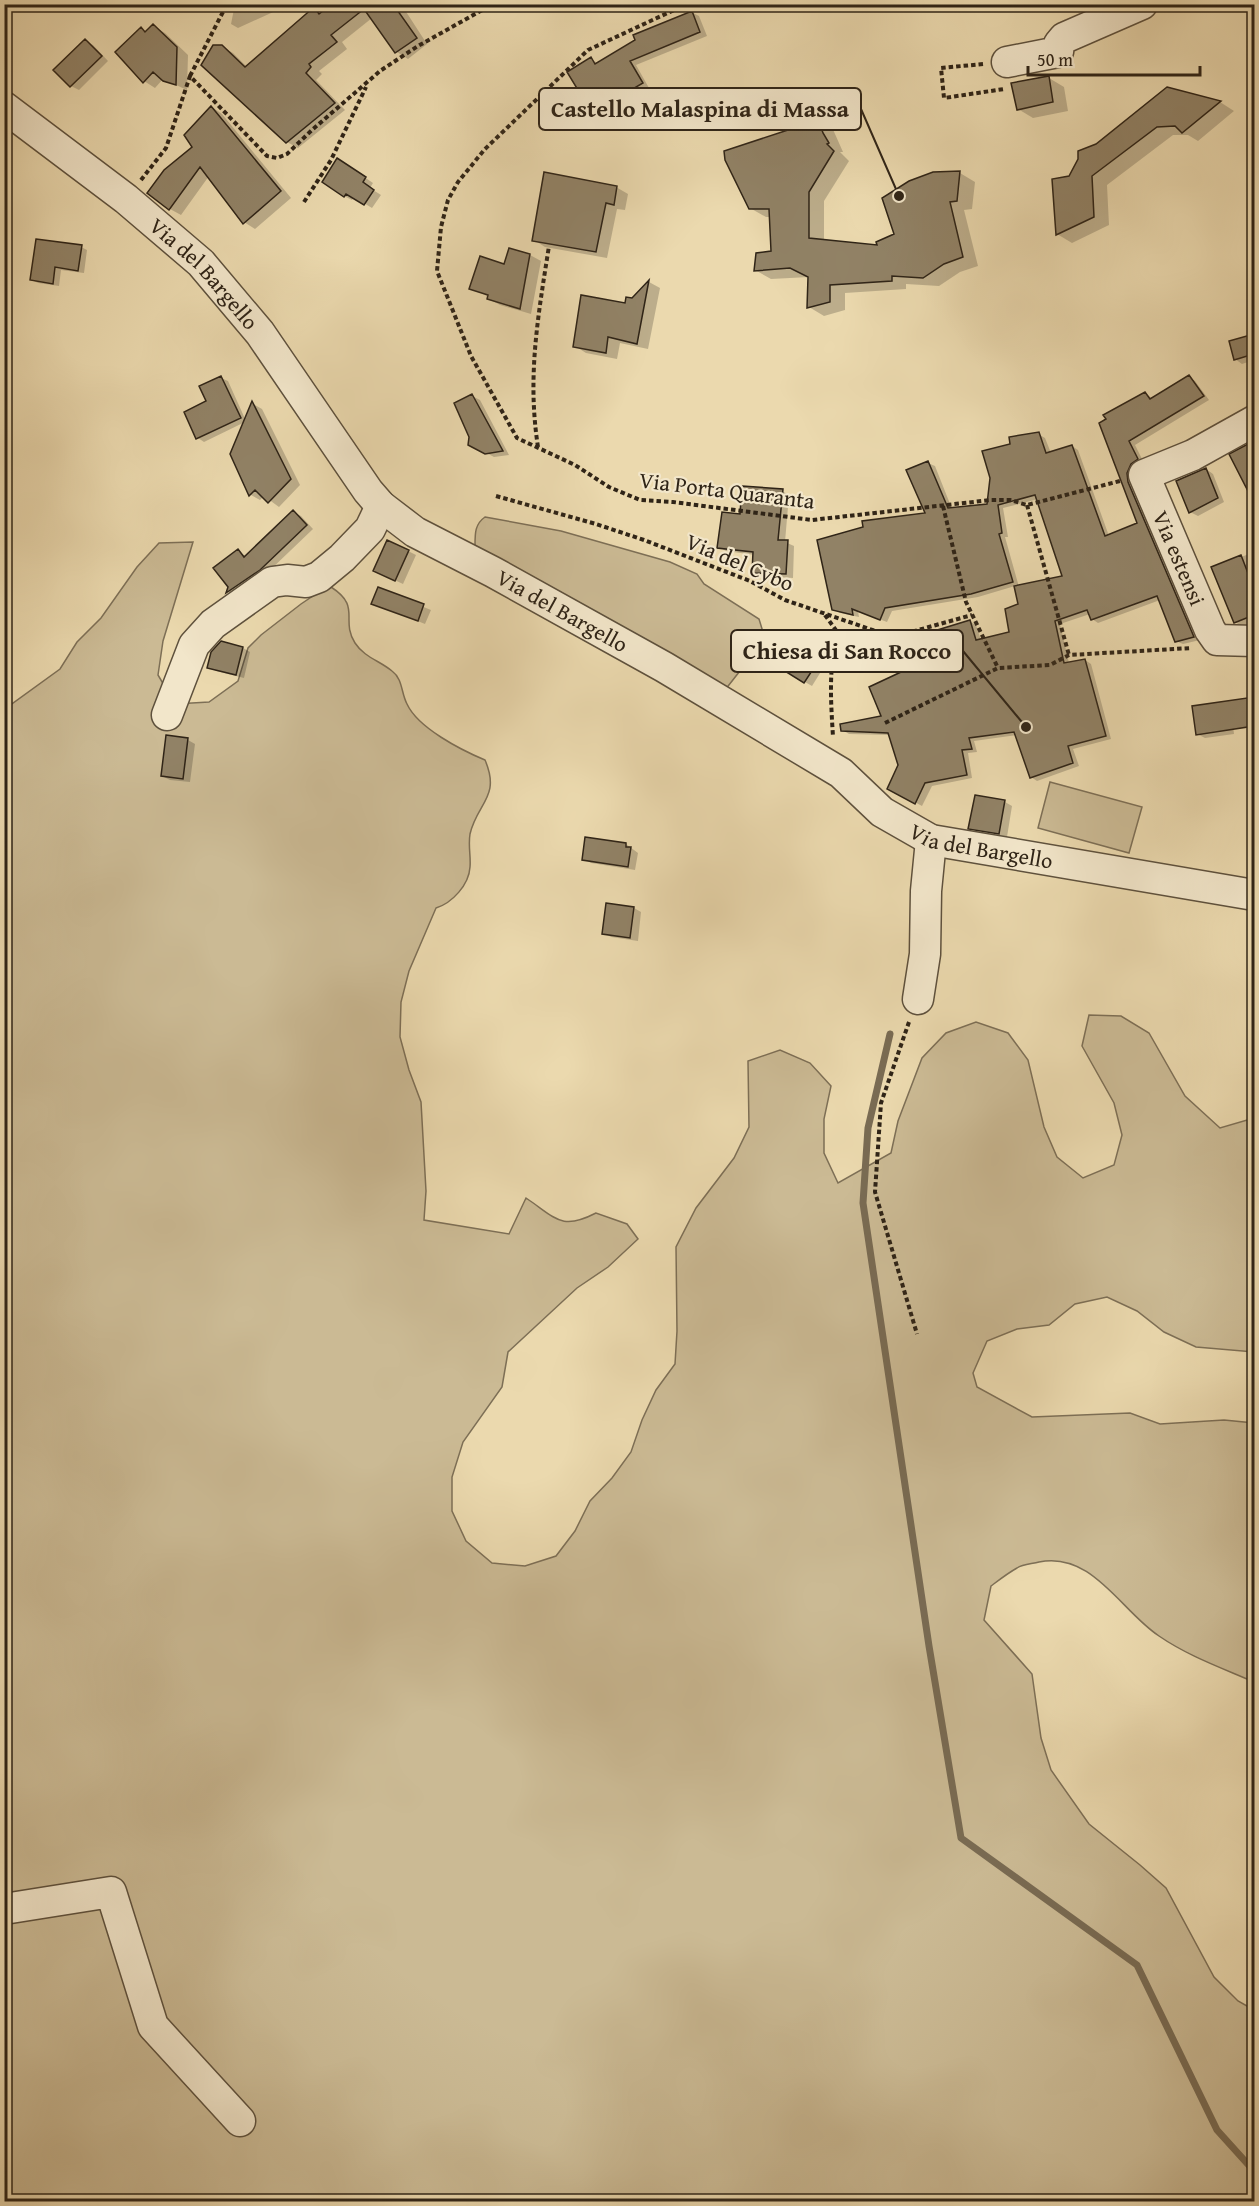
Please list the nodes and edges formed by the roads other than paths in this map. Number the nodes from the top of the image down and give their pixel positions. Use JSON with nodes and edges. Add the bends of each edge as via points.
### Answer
{"nodes":[{"id":1,"x":1142,"y":4,"type":"edge"},
{"id":2,"x":1008,"y":75,"type":"road end"},
{"id":3,"x":4,"y":107,"type":"edge"},
{"id":4,"x":1254,"y":421,"type":"edge"},
{"id":5,"x":381,"y":506,"type":"junction"},
{"id":6,"x":1254,"y":641,"type":"edge"},
{"id":7,"x":167,"y":715,"type":"dead end"},
{"id":8,"x":931,"y":840,"type":"junction"},
{"id":9,"x":1254,"y":895,"type":"edge"},
{"id":10,"x":918,"y":999,"type":"road end"},
{"id":11,"x":4,"y":1909,"type":"edge"},
{"id":12,"x":240,"y":2121,"type":"dead end"}],
"edges":[{"from":1,"to":2,"type":"street","via":[[1064,38],[1058,52]]},
{"from":3,"to":5,"type":"street","name":"Via del Bargello","via":[[126,199],[201,263],[260,333]]},
{"from":4,"to":6,"type":"street","name":"Via estensi","via":[[1193,455],[1144,475],[1210,630],[1217,640]]},
{"from":5,"to":7,"type":"street","via":[[370,529],[319,577],[306,582],[272,582],[213,624],[194,645]]},
{"from":5,"to":8,"type":"street","name":"Via del Bargello","via":[[415,532],[664,667],[841,773],[882,812]]},
{"from":8,"to":9,"type":"street","name":"Via del Bargello"},
{"from":8,"to":10,"type":"street","via":[[925,954]]},
{"from":11,"to":12,"type":"street","via":[[111,1892],[153,2026]]}]}
